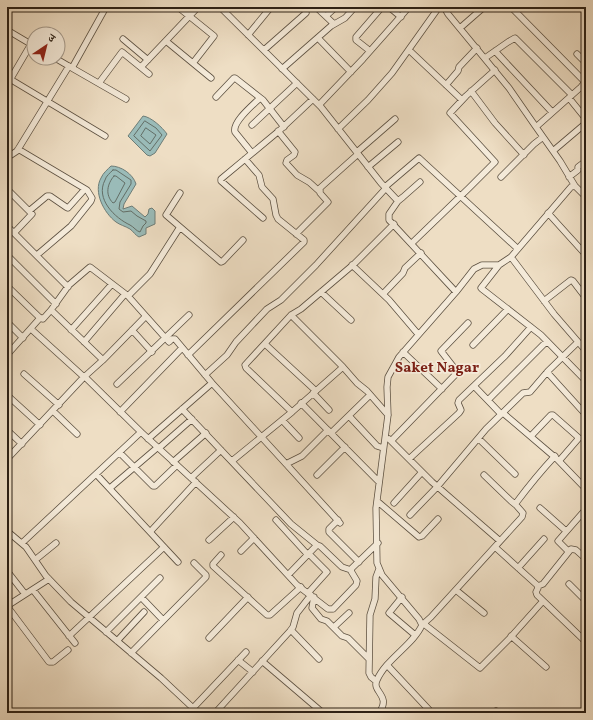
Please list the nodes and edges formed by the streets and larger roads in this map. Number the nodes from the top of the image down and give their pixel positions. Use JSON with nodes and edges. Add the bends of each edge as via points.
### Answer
{"nodes":[{"id":1,"x":106,"y":7,"type":"edge"},
{"id":2,"x":178,"y":7,"type":"edge"},
{"id":3,"x":198,"y":7,"type":"edge"},
{"id":4,"x":220,"y":7,"type":"edge"},
{"id":5,"x":271,"y":7,"type":"edge"},
{"id":6,"x":316,"y":7,"type":"edge"},
{"id":7,"x":336,"y":7,"type":"edge"},
{"id":8,"x":355,"y":7,"type":"edge"},
{"id":9,"x":382,"y":7,"type":"edge"},
{"id":10,"x":389,"y":7,"type":"edge"},
{"id":11,"x":409,"y":7,"type":"edge"},
{"id":12,"x":439,"y":7,"type":"edge"},
{"id":13,"x":444,"y":7,"type":"edge"},
{"id":14,"x":484,"y":7,"type":"edge"},
{"id":15,"x":511,"y":7,"type":"edge"},
{"id":16,"x":306,"y":13,"type":"dead end"},
{"id":17,"x":189,"y":16,"type":"junction"},
{"id":18,"x":326,"y":16,"type":"junction"},
{"id":19,"x":400,"y":17,"type":"junction"},
{"id":20,"x":334,"y":24,"type":"junction"},
{"id":21,"x":460,"y":28,"type":"junction"},
{"id":22,"x":7,"y":30,"type":"edge"},
{"id":23,"x":248,"y":35,"type":"junction"},
{"id":24,"x":318,"y":38,"type":"junction"},
{"id":25,"x":123,"y":39,"type":"dead end"},
{"id":26,"x":26,"y":41,"type":"edge"},
{"id":27,"x":166,"y":41,"type":"junction"},
{"id":28,"x":477,"y":48,"type":"junction"},
{"id":29,"x":264,"y":50,"type":"junction"},
{"id":30,"x":409,"y":50,"type":"junction"},
{"id":31,"x":370,"y":51,"type":"junction"},
{"id":32,"x":495,"y":51,"type":"junction"},
{"id":33,"x":578,"y":54,"type":"dead end"},
{"id":34,"x":26,"y":55,"type":"edge"},
{"id":35,"x":485,"y":58,"type":"junction"},
{"id":36,"x":148,"y":60,"type":"junction"},
{"id":37,"x":192,"y":63,"type":"junction"},
{"id":38,"x":586,"y":63,"type":"edge"},
{"id":39,"x":66,"y":64,"type":"edge"},
{"id":40,"x":71,"y":67,"type":"junction"},
{"id":41,"x":141,"y":67,"type":"junction"},
{"id":42,"x":282,"y":69,"type":"junction"},
{"id":43,"x":495,"y":70,"type":"junction"},
{"id":44,"x":351,"y":72,"type":"junction"},
{"id":45,"x":149,"y":74,"type":"dead end"},
{"id":46,"x":210,"y":78,"type":"dead end"},
{"id":47,"x":10,"y":79,"type":"junction"},
{"id":48,"x":586,"y":82,"type":"edge"},
{"id":49,"x":99,"y":83,"type":"junction"},
{"id":50,"x":297,"y":83,"type":"junction"},
{"id":51,"x":7,"y":85,"type":"edge"},
{"id":52,"x":446,"y":85,"type":"junction"},
{"id":53,"x":471,"y":91,"type":"junction"},
{"id":54,"x":570,"y":96,"type":"junction"},
{"id":55,"x":216,"y":97,"type":"dead end"},
{"id":56,"x":260,"y":98,"type":"junction"},
{"id":57,"x":126,"y":99,"type":"dead end"},
{"id":58,"x":313,"y":99,"type":"junction"},
{"id":59,"x":462,"y":100,"type":"junction"},
{"id":60,"x":47,"y":102,"type":"junction"},
{"id":61,"x":319,"y":105,"type":"junction"},
{"id":62,"x":270,"y":108,"type":"junction"},
{"id":63,"x":552,"y":112,"type":"junction"},
{"id":64,"x":394,"y":119,"type":"dead end"},
{"id":65,"x":586,"y":119,"type":"edge"},
{"id":66,"x":586,"y":123,"type":"edge"},
{"id":67,"x":252,"y":125,"type":"dead end"},
{"id":68,"x":284,"y":127,"type":"junction"},
{"id":69,"x":536,"y":127,"type":"junction"},
{"id":70,"x":338,"y":129,"type":"junction"},
{"id":71,"x":278,"y":132,"type":"junction"},
{"id":72,"x":105,"y":136,"type":"dead end"},
{"id":73,"x":543,"y":137,"type":"junction"},
{"id":74,"x":398,"y":142,"type":"dead end"},
{"id":75,"x":18,"y":149,"type":"junction"},
{"id":76,"x":553,"y":151,"type":"junction"},
{"id":77,"x":7,"y":153,"type":"edge"},
{"id":78,"x":252,"y":153,"type":"junction"},
{"id":79,"x":358,"y":153,"type":"junction"},
{"id":80,"x":524,"y":154,"type":"junction"},
{"id":81,"x":245,"y":159,"type":"junction"},
{"id":82,"x":586,"y":161,"type":"edge"},
{"id":83,"x":368,"y":167,"type":"junction"},
{"id":84,"x":501,"y":177,"type":"dead end"},
{"id":85,"x":569,"y":177,"type":"junction"},
{"id":86,"x":420,"y":182,"type":"dead end"},
{"id":87,"x":575,"y":186,"type":"junction"},
{"id":88,"x":386,"y":188,"type":"junction"},
{"id":89,"x":7,"y":189,"type":"edge"},
{"id":90,"x":85,"y":189,"type":"junction"},
{"id":91,"x":320,"y":191,"type":"junction"},
{"id":92,"x":180,"y":193,"type":"dead end"},
{"id":93,"x":460,"y":197,"type":"junction"},
{"id":94,"x":586,"y":197,"type":"edge"},
{"id":95,"x":398,"y":201,"type":"junction"},
{"id":96,"x":29,"y":210,"type":"junction"},
{"id":97,"x":548,"y":213,"type":"junction"},
{"id":98,"x":263,"y":218,"type":"dead end"},
{"id":99,"x":394,"y":224,"type":"junction"},
{"id":100,"x":7,"y":226,"type":"edge"},
{"id":101,"x":180,"y":227,"type":"junction"},
{"id":102,"x":14,"y":233,"type":"junction"},
{"id":103,"x":296,"y":234,"type":"junction"},
{"id":104,"x":243,"y":240,"type":"dead end"},
{"id":105,"x":412,"y":243,"type":"junction"},
{"id":106,"x":518,"y":249,"type":"junction"},
{"id":107,"x":421,"y":253,"type":"junction"},
{"id":108,"x":7,"y":255,"type":"edge"},
{"id":109,"x":586,"y":255,"type":"edge"},
{"id":110,"x":37,"y":256,"type":"junction"},
{"id":111,"x":511,"y":257,"type":"junction"},
{"id":112,"x":352,"y":265,"type":"junction"},
{"id":113,"x":499,"y":265,"type":"junction"},
{"id":114,"x":112,"y":284,"type":"junction"},
{"id":115,"x":7,"y":286,"type":"edge"},
{"id":116,"x":68,"y":287,"type":"junction"},
{"id":117,"x":322,"y":292,"type":"junction"},
{"id":118,"x":456,"y":292,"type":"junction"},
{"id":119,"x":383,"y":294,"type":"junction"},
{"id":120,"x":126,"y":295,"type":"junction"},
{"id":121,"x":586,"y":298,"type":"edge"},
{"id":122,"x":544,"y":301,"type":"junction"},
{"id":123,"x":56,"y":304,"type":"junction"},
{"id":124,"x":508,"y":309,"type":"junction"},
{"id":125,"x":52,"y":310,"type":"junction"},
{"id":126,"x":189,"y":315,"type":"dead end"},
{"id":127,"x":291,"y":315,"type":"junction"},
{"id":128,"x":145,"y":317,"type":"junction"},
{"id":129,"x":40,"y":318,"type":"junction"},
{"id":130,"x":352,"y":320,"type":"dead end"},
{"id":131,"x":7,"y":322,"type":"edge"},
{"id":132,"x":468,"y":323,"type":"dead end"},
{"id":133,"x":531,"y":327,"type":"junction"},
{"id":134,"x":31,"y":329,"type":"junction"},
{"id":135,"x":72,"y":330,"type":"junction"},
{"id":136,"x":132,"y":330,"type":"junction"},
{"id":137,"x":418,"y":334,"type":"junction"},
{"id":138,"x":23,"y":338,"type":"junction"},
{"id":139,"x":166,"y":338,"type":"junction"},
{"id":140,"x":547,"y":341,"type":"junction"},
{"id":141,"x":84,"y":342,"type":"junction"},
{"id":142,"x":578,"y":342,"type":"junction"},
{"id":143,"x":264,"y":344,"type":"junction"},
{"id":144,"x":473,"y":345,"type":"dead end"},
{"id":145,"x":182,"y":348,"type":"junction"},
{"id":146,"x":586,"y":350,"type":"edge"},
{"id":147,"x":152,"y":352,"type":"junction"},
{"id":148,"x":404,"y":352,"type":"junction"},
{"id":149,"x":7,"y":354,"type":"edge"},
{"id":150,"x":188,"y":355,"type":"junction"},
{"id":151,"x":563,"y":357,"type":"junction"},
{"id":152,"x":103,"y":360,"type":"junction"},
{"id":153,"x":343,"y":367,"type":"junction"},
{"id":154,"x":547,"y":372,"type":"junction"},
{"id":155,"x":24,"y":374,"type":"dead end"},
{"id":156,"x":205,"y":375,"type":"junction"},
{"id":157,"x":84,"y":377,"type":"junction"},
{"id":158,"x":586,"y":381,"type":"edge"},
{"id":159,"x":212,"y":383,"type":"junction"},
{"id":160,"x":117,"y":384,"type":"dead end"},
{"id":161,"x":474,"y":386,"type":"junction"},
{"id":162,"x":442,"y":389,"type":"junction"},
{"id":163,"x":314,"y":392,"type":"junction"},
{"id":164,"x":7,"y":395,"type":"edge"},
{"id":165,"x":370,"y":395,"type":"junction"},
{"id":166,"x":488,"y":400,"type":"junction"},
{"id":167,"x":301,"y":403,"type":"junction"},
{"id":168,"x":59,"y":405,"type":"junction"},
{"id":169,"x":182,"y":409,"type":"junction"},
{"id":170,"x":329,"y":410,"type":"dead end"},
{"id":171,"x":52,"y":411,"type":"junction"},
{"id":172,"x":120,"y":412,"type":"junction"},
{"id":173,"x":292,"y":412,"type":"junction"},
{"id":174,"x":502,"y":414,"type":"junction"},
{"id":175,"x":388,"y":415,"type":"junction"},
{"id":176,"x":586,"y":415,"type":"edge"},
{"id":177,"x":349,"y":416,"type":"junction"},
{"id":178,"x":192,"y":419,"type":"junction"},
{"id":179,"x":282,"y":420,"type":"junction"},
{"id":180,"x":40,"y":424,"type":"junction"},
{"id":181,"x":7,"y":430,"type":"edge"},
{"id":182,"x":141,"y":432,"type":"junction"},
{"id":183,"x":329,"y":432,"type":"junction"},
{"id":184,"x":206,"y":433,"type":"junction"},
{"id":185,"x":77,"y":434,"type":"dead end"},
{"id":186,"x":385,"y":435,"type":"junction"},
{"id":187,"x":261,"y":436,"type":"junction"},
{"id":188,"x":531,"y":436,"type":"junction"},
{"id":189,"x":299,"y":438,"type":"dead end"},
{"id":190,"x":148,"y":439,"type":"junction"},
{"id":191,"x":479,"y":439,"type":"junction"},
{"id":192,"x":391,"y":441,"type":"junction"},
{"id":193,"x":22,"y":444,"type":"junction"},
{"id":194,"x":345,"y":447,"type":"junction"},
{"id":195,"x":158,"y":448,"type":"junction"},
{"id":196,"x":383,"y":448,"type":"junction"},
{"id":197,"x":221,"y":450,"type":"junction"},
{"id":198,"x":120,"y":454,"type":"junction"},
{"id":199,"x":557,"y":458,"type":"junction"},
{"id":200,"x":7,"y":459,"type":"edge"},
{"id":201,"x":409,"y":459,"type":"junction"},
{"id":202,"x":232,"y":460,"type":"junction"},
{"id":203,"x":175,"y":463,"type":"junction"},
{"id":204,"x":286,"y":464,"type":"junction"},
{"id":205,"x":134,"y":468,"type":"junction"},
{"id":206,"x":422,"y":472,"type":"junction"},
{"id":207,"x":96,"y":474,"type":"junction"},
{"id":208,"x":515,"y":474,"type":"dead end"},
{"id":209,"x":317,"y":475,"type":"dead end"},
{"id":210,"x":484,"y":475,"type":"dead end"},
{"id":211,"x":191,"y":478,"type":"junction"},
{"id":212,"x":196,"y":482,"type":"junction"},
{"id":213,"x":379,"y":482,"type":"junction"},
{"id":214,"x":437,"y":487,"type":"junction"},
{"id":215,"x":110,"y":488,"type":"junction"},
{"id":216,"x":586,"y":489,"type":"edge"},
{"id":217,"x":377,"y":501,"type":"junction"},
{"id":218,"x":394,"y":503,"type":"dead end"},
{"id":219,"x":516,"y":505,"type":"junction"},
{"id":220,"x":540,"y":508,"type":"dead end"},
{"id":221,"x":586,"y":508,"type":"edge"},
{"id":222,"x":410,"y":515,"type":"dead end"},
{"id":223,"x":234,"y":517,"type":"junction"},
{"id":224,"x":438,"y":519,"type":"dead end"},
{"id":225,"x":276,"y":520,"type":"dead end"},
{"id":226,"x":7,"y":531,"type":"edge"},
{"id":227,"x":566,"y":531,"type":"junction"},
{"id":228,"x":150,"y":532,"type":"junction"},
{"id":229,"x":254,"y":538,"type":"junction"},
{"id":230,"x":209,"y":540,"type":"dead end"},
{"id":231,"x":544,"y":540,"type":"dead end"},
{"id":232,"x":500,"y":541,"type":"junction"},
{"id":233,"x":22,"y":543,"type":"junction"},
{"id":234,"x":56,"y":543,"type":"dead end"},
{"id":235,"x":378,"y":543,"type":"junction"},
{"id":236,"x":317,"y":545,"type":"junction"},
{"id":237,"x":164,"y":547,"type":"junction"},
{"id":238,"x":495,"y":547,"type":"junction"},
{"id":239,"x":241,"y":551,"type":"dead end"},
{"id":240,"x":568,"y":551,"type":"junction"},
{"id":241,"x":308,"y":554,"type":"junction"},
{"id":242,"x":221,"y":555,"type":"dead end"},
{"id":243,"x":586,"y":559,"type":"edge"},
{"id":244,"x":35,"y":560,"type":"junction"},
{"id":245,"x":178,"y":562,"type":"dead end"},
{"id":246,"x":359,"y":562,"type":"junction"},
{"id":247,"x":194,"y":563,"type":"dead end"},
{"id":248,"x":518,"y":568,"type":"junction"},
{"id":249,"x":379,"y":569,"type":"junction"},
{"id":250,"x":351,"y":570,"type":"junction"},
{"id":251,"x":7,"y":571,"type":"edge"},
{"id":252,"x":288,"y":575,"type":"junction"},
{"id":253,"x":160,"y":578,"type":"dead end"},
{"id":254,"x":49,"y":579,"type":"junction"},
{"id":255,"x":569,"y":584,"type":"dead end"},
{"id":256,"x":538,"y":586,"type":"junction"},
{"id":257,"x":301,"y":587,"type":"junction"},
{"id":258,"x":33,"y":590,"type":"junction"},
{"id":259,"x":456,"y":590,"type":"junction"},
{"id":260,"x":25,"y":594,"type":"junction"},
{"id":261,"x":311,"y":595,"type":"junction"},
{"id":262,"x":141,"y":597,"type":"junction"},
{"id":263,"x":248,"y":597,"type":"junction"},
{"id":264,"x":402,"y":598,"type":"junction"},
{"id":265,"x":543,"y":601,"type":"junction"},
{"id":266,"x":586,"y":601,"type":"edge"},
{"id":267,"x":7,"y":606,"type":"edge"},
{"id":268,"x":144,"y":612,"type":"dead end"},
{"id":269,"x":349,"y":613,"type":"dead end"},
{"id":270,"x":484,"y":613,"type":"dead end"},
{"id":271,"x":89,"y":618,"type":"junction"},
{"id":272,"x":163,"y":620,"type":"junction"},
{"id":273,"x":423,"y":624,"type":"junction"},
{"id":274,"x":334,"y":627,"type":"junction"},
{"id":275,"x":291,"y":630,"type":"junction"},
{"id":276,"x":106,"y":632,"type":"junction"},
{"id":277,"x":415,"y":635,"type":"junction"},
{"id":278,"x":69,"y":636,"type":"junction"},
{"id":279,"x":512,"y":636,"type":"junction"},
{"id":280,"x":209,"y":638,"type":"dead end"},
{"id":281,"x":585,"y":639,"type":"edge"},
{"id":282,"x":117,"y":641,"type":"junction"},
{"id":283,"x":75,"y":644,"type":"dead end"},
{"id":284,"x":68,"y":650,"type":"dead end"},
{"id":285,"x":246,"y":652,"type":"dead end"},
{"id":286,"x":131,"y":653,"type":"junction"},
{"id":287,"x":319,"y":659,"type":"dead end"},
{"id":288,"x":369,"y":659,"type":"junction"},
{"id":289,"x":238,"y":660,"type":"junction"},
{"id":290,"x":262,"y":661,"type":"junction"},
{"id":291,"x":387,"y":665,"type":"junction"},
{"id":292,"x":546,"y":667,"type":"dead end"},
{"id":293,"x":253,"y":672,"type":"junction"},
{"id":294,"x":376,"y":681,"type":"junction"},
{"id":295,"x":215,"y":713,"type":"edge"},
{"id":296,"x":323,"y":713,"type":"edge"},
{"id":297,"x":379,"y":713,"type":"edge"},
{"id":298,"x":432,"y":713,"type":"edge"}],
"edges":[{"from":1,"to":40,"type":"street"},
{"from":2,"to":17,"type":"street"},
{"from":3,"to":17,"type":"street"},
{"from":4,"to":23,"type":"street"},
{"from":5,"to":23,"type":"street"},
{"from":6,"to":18,"type":"street"},
{"from":7,"to":18,"type":"street"},
{"from":8,"to":20,"type":"street","via":[[345,18]]},
{"from":9,"to":31,"type":"street","via":[[356,39]]},
{"from":10,"to":19,"type":"street"},
{"from":11,"to":19,"type":"street"},
{"from":12,"to":30,"type":"street"},
{"from":13,"to":21,"type":"street"},
{"from":14,"to":21,"type":"street"},
{"from":15,"to":48,"type":"street"},
{"from":16,"to":29,"type":"street"},
{"from":17,"to":27,"type":"street"},
{"from":17,"to":37,"type":"street","via":[[214,36]]},
{"from":18,"to":20,"type":"street"},
{"from":19,"to":31,"type":"street"},
{"from":20,"to":24,"type":"street"},
{"from":21,"to":28,"type":"street"},
{"from":22,"to":26,"type":"street"},
{"from":23,"to":29,"type":"street"},
{"from":24,"to":42,"type":"street"},
{"from":24,"to":44,"type":"street"},
{"from":25,"to":36,"type":"street"},
{"from":27,"to":36,"type":"street"},
{"from":27,"to":37,"type":"street"},
{"from":28,"to":35,"type":"street"},
{"from":28,"to":52,"type":"street","via":[[459,66]]},
{"from":29,"to":42,"type":"street"},
{"from":30,"to":52,"type":"street"},
{"from":30,"to":70,"type":"street","via":[[381,85]]},
{"from":31,"to":44,"type":"street"},
{"from":32,"to":35,"type":"street"},
{"from":32,"to":54,"type":"street","via":[[515,38]]},
{"from":32,"to":63,"type":"street"},
{"from":33,"to":38,"type":"street"},
{"from":34,"to":47,"type":"street"},
{"from":35,"to":43,"type":"street"},
{"from":36,"to":41,"type":"street"},
{"from":37,"to":46,"type":"street"},
{"from":39,"to":40,"type":"street"},
{"from":40,"to":49,"type":"street"},
{"from":40,"to":60,"type":"street"},
{"from":41,"to":45,"type":"street"},
{"from":41,"to":49,"type":"street","via":[[122,52]]},
{"from":42,"to":50,"type":"street"},
{"from":43,"to":53,"type":"street"},
{"from":43,"to":69,"type":"street"},
{"from":44,"to":61,"type":"street"},
{"from":47,"to":51,"type":"street"},
{"from":47,"to":60,"type":"street"},
{"from":48,"to":54,"type":"street"},
{"from":49,"to":57,"type":"street"},
{"from":50,"to":58,"type":"street"},
{"from":50,"to":62,"type":"street"},
{"from":52,"to":59,"type":"street"},
{"from":53,"to":59,"type":"street"},
{"from":53,"to":80,"type":"street","via":[[495,123]]},
{"from":54,"to":63,"type":"street"},
{"from":54,"to":65,"type":"street"},
{"from":55,"to":56,"type":"street","via":[[235,78]]},
{"from":56,"to":62,"type":"street"},
{"from":56,"to":78,"type":"street","via":[[234,129]]},
{"from":58,"to":61,"type":"street"},
{"from":58,"to":68,"type":"street"},
{"from":59,"to":93,"type":"street","via":[[450,114],[495,160]]},
{"from":60,"to":72,"type":"street"},
{"from":60,"to":75,"type":"street"},
{"from":61,"to":70,"type":"street"},
{"from":62,"to":67,"type":"street"},
{"from":62,"to":68,"type":"street"},
{"from":63,"to":69,"type":"street"},
{"from":64,"to":79,"type":"street"},
{"from":66,"to":76,"type":"street"},
{"from":68,"to":71,"type":"street"},
{"from":69,"to":73,"type":"street"},
{"from":70,"to":79,"type":"street"},
{"from":71,"to":78,"type":"street"},
{"from":71,"to":91,"type":"street","via":[[295,152],[286,162],[297,175]]},
{"from":73,"to":76,"type":"street"},
{"from":73,"to":80,"type":"street"},
{"from":74,"to":83,"type":"street"},
{"from":75,"to":77,"type":"street","via":[[11,155]]},
{"from":75,"to":90,"type":"street"},
{"from":76,"to":85,"type":"street"},
{"from":78,"to":81,"type":"street"},
{"from":79,"to":83,"type":"street"},
{"from":79,"to":91,"type":"street","via":[[320,188]]},
{"from":80,"to":84,"type":"street"},
{"from":81,"to":98,"type":"street","via":[[220,180]]},
{"from":81,"to":103,"type":"street","via":[[259,175],[262,188],[272,199],[276,215]]},
{"from":82,"to":85,"type":"street"},
{"from":83,"to":88,"type":"street"},
{"from":85,"to":87,"type":"street"},
{"from":86,"to":95,"type":"street"},
{"from":87,"to":94,"type":"street"},
{"from":87,"to":97,"type":"street","via":[[569,189]]},
{"from":88,"to":93,"type":"street","via":[[420,158]]},
{"from":88,"to":95,"type":"street"},
{"from":88,"to":156,"type":"street","via":[[311,270],[281,300],[267,309],[227,355]]},
{"from":89,"to":96,"type":"street"},
{"from":90,"to":96,"type":"street","via":[[68,208],[47,196]]},
{"from":90,"to":110,"type":"street","via":[[90,194],[91,201],[71,226]]},
{"from":91,"to":103,"type":"street","via":[[328,202]]},
{"from":92,"to":101,"type":"street","via":[[166,213]]},
{"from":93,"to":105,"type":"street"},
{"from":93,"to":106,"type":"street"},
{"from":95,"to":99,"type":"street","via":[[388,217]]},
{"from":96,"to":102,"type":"street","via":[[32,214]]},
{"from":97,"to":106,"type":"street"},
{"from":97,"to":109,"type":"street"},
{"from":99,"to":105,"type":"street"},
{"from":99,"to":112,"type":"street"},
{"from":100,"to":102,"type":"street"},
{"from":101,"to":104,"type":"street","via":[[221,262]]},
{"from":101,"to":120,"type":"street","via":[[150,274]]},
{"from":102,"to":110,"type":"street"},
{"from":103,"to":150,"type":"street","via":[[304,240],[302,246]]},
{"from":105,"to":107,"type":"street"},
{"from":106,"to":111,"type":"street"},
{"from":107,"to":118,"type":"street"},
{"from":107,"to":119,"type":"street"},
{"from":108,"to":123,"type":"street"},
{"from":110,"to":116,"type":"street"},
{"from":111,"to":113,"type":"street"},
{"from":111,"to":122,"type":"street"},
{"from":112,"to":117,"type":"street"},
{"from":112,"to":119,"type":"street"},
{"from":113,"to":118,"type":"street","via":[[478,266]]},
{"from":113,"to":124,"type":"street","via":[[481,288]]},
{"from":114,"to":116,"type":"street","via":[[90,267]]},
{"from":114,"to":120,"type":"street"},
{"from":114,"to":135,"type":"street"},
{"from":115,"to":129,"type":"street"},
{"from":116,"to":123,"type":"street"},
{"from":117,"to":127,"type":"street"},
{"from":117,"to":130,"type":"street"},
{"from":118,"to":137,"type":"street"},
{"from":119,"to":137,"type":"street"},
{"from":120,"to":128,"type":"street"},
{"from":120,"to":141,"type":"street"},
{"from":121,"to":122,"type":"street","via":[[571,280]]},
{"from":122,"to":142,"type":"street"},
{"from":123,"to":125,"type":"street"},
{"from":124,"to":133,"type":"street"},
{"from":124,"to":144,"type":"street"},
{"from":125,"to":129,"type":"street","via":[[43,320]]},
{"from":125,"to":135,"type":"street"},
{"from":126,"to":139,"type":"street"},
{"from":127,"to":143,"type":"street"},
{"from":127,"to":153,"type":"street"},
{"from":128,"to":136,"type":"street"},
{"from":128,"to":139,"type":"street"},
{"from":129,"to":134,"type":"street"},
{"from":131,"to":138,"type":"street"},
{"from":132,"to":162,"type":"street","via":[[441,351],[456,374]]},
{"from":133,"to":140,"type":"street"},
{"from":133,"to":161,"type":"street"},
{"from":134,"to":138,"type":"street"},
{"from":134,"to":157,"type":"street"},
{"from":135,"to":141,"type":"street"},
{"from":136,"to":147,"type":"street"},
{"from":136,"to":152,"type":"street"},
{"from":137,"to":148,"type":"street"},
{"from":138,"to":149,"type":"street"},
{"from":139,"to":145,"type":"street","via":[[169,342],[175,339]]},
{"from":139,"to":147,"type":"street"},
{"from":140,"to":151,"type":"street"},
{"from":140,"to":166,"type":"street"},
{"from":141,"to":152,"type":"street"},
{"from":142,"to":146,"type":"street"},
{"from":142,"to":151,"type":"street"},
{"from":143,"to":163,"type":"street"},
{"from":143,"to":173,"type":"street","via":[[247,362],[246,368]]},
{"from":145,"to":150,"type":"street"},
{"from":145,"to":172,"type":"street"},
{"from":147,"to":160,"type":"street"},
{"from":148,"to":162,"type":"street"},
{"from":148,"to":175,"type":"street","via":[[388,377]]},
{"from":150,"to":156,"type":"street"},
{"from":151,"to":154,"type":"street"},
{"from":151,"to":158,"type":"street"},
{"from":152,"to":157,"type":"street"},
{"from":153,"to":163,"type":"street"},
{"from":153,"to":165,"type":"street"},
{"from":154,"to":174,"type":"street","via":[[530,392],[523,393]]},
{"from":154,"to":176,"type":"street"},
{"from":155,"to":168,"type":"street"},
{"from":156,"to":159,"type":"street"},
{"from":157,"to":168,"type":"street"},
{"from":157,"to":172,"type":"street"},
{"from":159,"to":169,"type":"street"},
{"from":159,"to":187,"type":"street"},
{"from":161,"to":166,"type":"street"},
{"from":161,"to":201,"type":"street","via":[[458,402],[461,409],[459,413]]},
{"from":162,"to":192,"type":"street"},
{"from":163,"to":167,"type":"street"},
{"from":163,"to":170,"type":"street"},
{"from":164,"to":180,"type":"street"},
{"from":165,"to":175,"type":"street"},
{"from":165,"to":177,"type":"street"},
{"from":166,"to":174,"type":"street"},
{"from":167,"to":173,"type":"street"},
{"from":167,"to":183,"type":"street"},
{"from":168,"to":171,"type":"street"},
{"from":169,"to":178,"type":"street"},
{"from":169,"to":190,"type":"street"},
{"from":171,"to":180,"type":"street"},
{"from":171,"to":185,"type":"street"},
{"from":172,"to":182,"type":"street"},
{"from":173,"to":179,"type":"street"},
{"from":174,"to":188,"type":"street"},
{"from":174,"to":191,"type":"street"},
{"from":175,"to":186,"type":"street"},
{"from":177,"to":183,"type":"street"},
{"from":177,"to":196,"type":"street","via":[[377,446]]},
{"from":178,"to":184,"type":"street"},
{"from":178,"to":195,"type":"street"},
{"from":179,"to":187,"type":"street"},
{"from":179,"to":189,"type":"street"},
{"from":180,"to":193,"type":"street"},
{"from":181,"to":193,"type":"street"},
{"from":182,"to":190,"type":"street"},
{"from":182,"to":198,"type":"street"},
{"from":183,"to":194,"type":"street"},
{"from":183,"to":204,"type":"street","via":[[302,456]]},
{"from":184,"to":197,"type":"street"},
{"from":184,"to":203,"type":"street"},
{"from":186,"to":192,"type":"street"},
{"from":186,"to":196,"type":"street"},
{"from":187,"to":202,"type":"street"},
{"from":187,"to":204,"type":"street"},
{"from":188,"to":199,"type":"street"},
{"from":188,"to":199,"type":"street","via":[[553,415],[579,438]]},
{"from":190,"to":195,"type":"street"},
{"from":191,"to":208,"type":"street"},
{"from":191,"to":214,"type":"street"},
{"from":192,"to":201,"type":"street"},
{"from":193,"to":200,"type":"street"},
{"from":194,"to":209,"type":"street"},
{"from":194,"to":213,"type":"street"},
{"from":195,"to":203,"type":"street"},
{"from":195,"to":205,"type":"street"},
{"from":196,"to":213,"type":"street"},
{"from":197,"to":202,"type":"street"},
{"from":197,"to":211,"type":"street"},
{"from":198,"to":205,"type":"street"},
{"from":198,"to":207,"type":"street"},
{"from":199,"to":216,"type":"street"},
{"from":199,"to":219,"type":"street","via":[[538,474]]},
{"from":201,"to":206,"type":"street"},
{"from":202,"to":236,"type":"street","via":[[291,524]]},
{"from":203,"to":205,"type":"street","via":[[155,486]]},
{"from":203,"to":211,"type":"street"},
{"from":204,"to":246,"type":"street","via":[[339,522],[329,529],[329,532]]},
{"from":205,"to":215,"type":"street"},
{"from":206,"to":214,"type":"street"},
{"from":206,"to":218,"type":"street"},
{"from":207,"to":215,"type":"street"},
{"from":207,"to":233,"type":"street"},
{"from":210,"to":219,"type":"street"},
{"from":211,"to":212,"type":"street"},
{"from":212,"to":223,"type":"street"},
{"from":212,"to":228,"type":"street"},
{"from":213,"to":217,"type":"street"},
{"from":214,"to":222,"type":"street"},
{"from":214,"to":232,"type":"street"},
{"from":215,"to":228,"type":"street"},
{"from":217,"to":224,"type":"street","via":[[419,537]]},
{"from":217,"to":235,"type":"street"},
{"from":219,"to":232,"type":"street","via":[[523,515]]},
{"from":220,"to":227,"type":"street"},
{"from":221,"to":227,"type":"street"},
{"from":223,"to":229,"type":"street"},
{"from":223,"to":230,"type":"street"},
{"from":225,"to":241,"type":"street"},
{"from":226,"to":233,"type":"street"},
{"from":227,"to":240,"type":"street","via":[[558,541]]},
{"from":228,"to":237,"type":"street"},
{"from":229,"to":239,"type":"street"},
{"from":229,"to":252,"type":"street"},
{"from":231,"to":248,"type":"street"},
{"from":232,"to":238,"type":"street"},
{"from":233,"to":244,"type":"street"},
{"from":234,"to":244,"type":"street"},
{"from":235,"to":246,"type":"street"},
{"from":235,"to":249,"type":"street"},
{"from":236,"to":241,"type":"street"},
{"from":236,"to":250,"type":"street","via":[[342,567]]},
{"from":237,"to":245,"type":"street"},
{"from":237,"to":271,"type":"street"},
{"from":238,"to":248,"type":"street"},
{"from":238,"to":259,"type":"street"},
{"from":240,"to":243,"type":"street","via":[[574,549]]},
{"from":240,"to":256,"type":"street","via":[[543,584]]},
{"from":241,"to":252,"type":"street"},
{"from":241,"to":261,"type":"street","via":[[327,572]]},
{"from":242,"to":263,"type":"street","via":[[212,565]]},
{"from":244,"to":254,"type":"street"},
{"from":246,"to":250,"type":"street"},
{"from":247,"to":272,"type":"street","via":[[206,577]]},
{"from":248,"to":256,"type":"street"},
{"from":249,"to":264,"type":"street"},
{"from":249,"to":288,"type":"street","via":[[370,616]]},
{"from":250,"to":261,"type":"street","via":[[356,585],[333,608],[328,609]]},
{"from":251,"to":260,"type":"street"},
{"from":252,"to":257,"type":"street"},
{"from":253,"to":262,"type":"street"},
{"from":254,"to":258,"type":"street"},
{"from":254,"to":271,"type":"street"},
{"from":255,"to":266,"type":"street"},
{"from":256,"to":265,"type":"street","via":[[536,593]]},
{"from":257,"to":261,"type":"street"},
{"from":257,"to":263,"type":"street","via":[[269,615]]},
{"from":258,"to":260,"type":"street"},
{"from":258,"to":278,"type":"street"},
{"from":259,"to":270,"type":"street"},
{"from":259,"to":273,"type":"street"},
{"from":260,"to":267,"type":"street"},
{"from":261,"to":274,"type":"street","via":[[313,609],[321,619]]},
{"from":261,"to":275,"type":"street","via":[[297,613]]},
{"from":262,"to":272,"type":"street"},
{"from":262,"to":276,"type":"street"},
{"from":263,"to":280,"type":"street"},
{"from":264,"to":273,"type":"street"},
{"from":264,"to":277,"type":"street","via":[[389,613]]},
{"from":265,"to":279,"type":"street"},
{"from":265,"to":281,"type":"street"},
{"from":267,"to":284,"type":"street","via":[[49,662],[53,662]]},
{"from":268,"to":282,"type":"street"},
{"from":269,"to":274,"type":"street"},
{"from":271,"to":276,"type":"street"},
{"from":271,"to":278,"type":"street"},
{"from":272,"to":286,"type":"street"},
{"from":273,"to":277,"type":"street"},
{"from":273,"to":279,"type":"street","via":[[480,668]]},
{"from":274,"to":288,"type":"street"},
{"from":275,"to":287,"type":"street"},
{"from":275,"to":290,"type":"street"},
{"from":276,"to":282,"type":"street"},
{"from":277,"to":291,"type":"street"},
{"from":278,"to":283,"type":"street"},
{"from":279,"to":292,"type":"street"},
{"from":282,"to":286,"type":"street"},
{"from":285,"to":289,"type":"street"},
{"from":286,"to":289,"type":"street","via":[[193,707]]},
{"from":288,"to":294,"type":"street","via":[[370,675]]},
{"from":289,"to":293,"type":"street"},
{"from":290,"to":293,"type":"street"},
{"from":290,"to":296,"type":"street"},
{"from":291,"to":294,"type":"street"},
{"from":291,"to":298,"type":"street"},
{"from":293,"to":295,"type":"street"},
{"from":294,"to":297,"type":"street","via":[[384,704]]}]}
